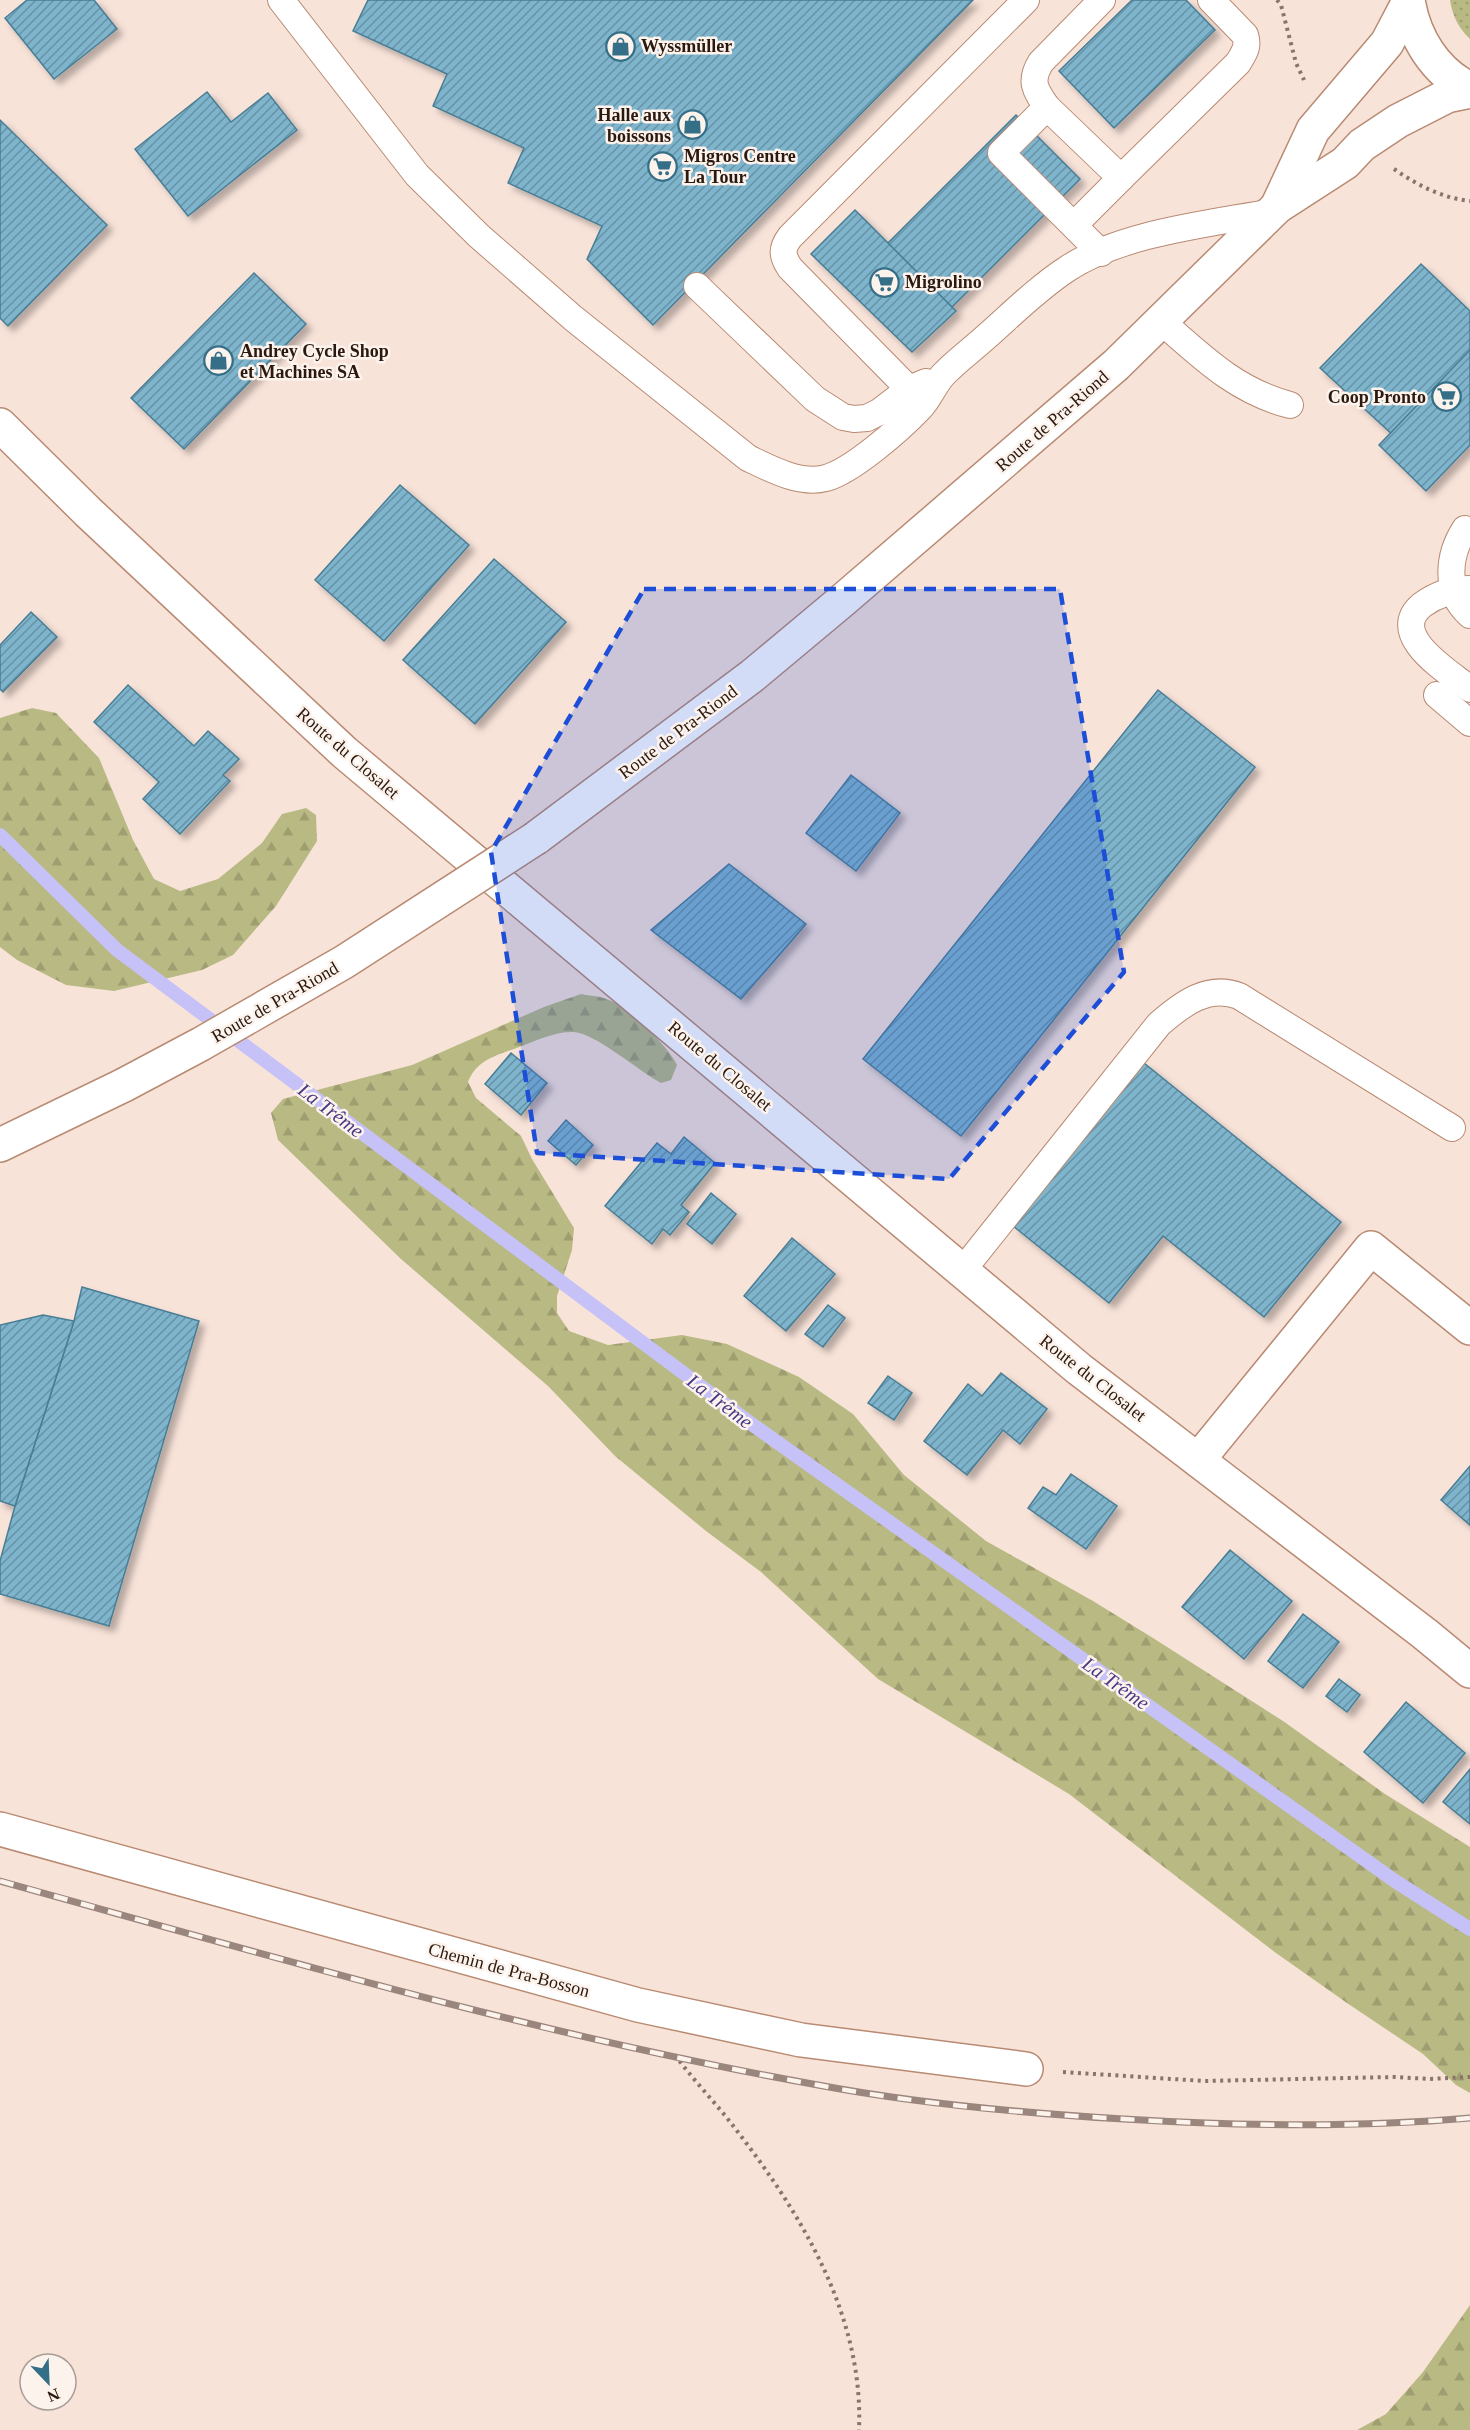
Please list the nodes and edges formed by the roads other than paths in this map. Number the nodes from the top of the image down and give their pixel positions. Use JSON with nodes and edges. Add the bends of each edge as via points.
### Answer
{"nodes":[{"id":1,"x":281,"y":0,"type":"edge"},
{"id":2,"x":1026,"y":0,"type":"edge"},
{"id":3,"x":1102,"y":0,"type":"edge"},
{"id":4,"x":1211,"y":0,"type":"edge"},
{"id":5,"x":1408,"y":1,"type":"edge"},
{"id":6,"x":1470,"y":90,"type":"edge"},
{"id":7,"x":1047,"y":107,"type":"junction"},
{"id":8,"x":1121,"y":178,"type":"junction"},
{"id":9,"x":1274,"y":209,"type":"junction"},
{"id":10,"x":1074,"y":225,"type":"junction"},
{"id":11,"x":1101,"y":253,"type":"junction"},
{"id":12,"x":697,"y":286,"type":"dead end"},
{"id":13,"x":1161,"y":321,"type":"junction"},
{"id":14,"x":943,"y":375,"type":"junction"},
{"id":15,"x":909,"y":389,"type":"junction"},
{"id":16,"x":1290,"y":405,"type":"dead end"},
{"id":17,"x":0,"y":425,"type":"edge"},
{"id":18,"x":1468,"y":524,"type":"edge"},
{"id":19,"x":1470,"y":559,"type":"edge"},
{"id":20,"x":1462,"y":589,"type":"edge"},
{"id":21,"x":1470,"y":615,"type":"edge"},
{"id":22,"x":1470,"y":689,"type":"edge"},
{"id":23,"x":1437,"y":695,"type":"dead end"},
{"id":24,"x":1470,"y":723,"type":"edge"},
{"id":25,"x":1452,"y":1128,"type":"dead end"},
{"id":26,"x":0,"y":1145,"type":"edge"},
{"id":27,"x":962,"y":1271,"type":"junction"},
{"id":28,"x":1470,"y":1328,"type":"edge"},
{"id":29,"x":1198,"y":1460,"type":"junction"},
{"id":30,"x":1470,"y":1671,"type":"edge"},
{"id":31,"x":0,"y":1829,"type":"edge"},
{"id":32,"x":1026,"y":2069,"type":"road end"}],
"edges":[{"from":1,"to":14,"type":"lane","via":[[417,175],[479,236],[573,318],[748,458],[777,472],[810,480],[840,473],[921,408]]},
{"from":2,"to":15,"type":"lane","via":[[783,248],[790,268]]},
{"from":3,"to":7,"type":"lane","via":[[1036,69],[1035,87]]},
{"from":4,"to":8,"type":"lane","via":[[1245,35],[1245,51],[1238,63]]},
{"from":5,"to":6,"type":"street","via":[[1427,51],[1443,70]]},
{"from":5,"to":9,"type":"street","name":"Route de Pra-Riond","via":[[1387,43],[1313,130]]},
{"from":6,"to":9,"type":"street","name":"Route de Pra-Riond","via":[[1447,96],[1398,121],[1362,145],[1345,163]]},
{"from":7,"to":8,"type":"lane"},
{"from":7,"to":10,"type":"lane","via":[[1000,153]]},
{"from":8,"to":10,"type":"lane"},
{"from":9,"to":11,"type":"lane","via":[[1145,237]]},
{"from":9,"to":13,"type":"street","name":"Route de Pra-Riond"},
{"from":10,"to":11,"type":"lane"},
{"from":11,"to":14,"type":"lane","via":[[1068,268],[1038,291]]},
{"from":12,"to":15,"type":"lane","via":[[830,411],[854,419],[867,418]]},
{"from":13,"to":16,"type":"lane","via":[[1244,388]]},
{"from":13,"to":26,"type":"street","name":"Route de Pra-Riond","bridge":true,"via":[[1050,423],[752,676],[536,837],[344,962],[124,1085]]},
{"from":14,"to":15,"type":"lane"},
{"from":17,"to":27,"type":"street","name":"Route du Closalet","via":[[344,752]]},
{"from":18,"to":19,"type":"lane"},
{"from":18,"to":20,"type":"lane","via":[[1452,555],[1451,566]]},
{"from":20,"to":21,"type":"lane","via":[[1458,600]]},
{"from":20,"to":22,"type":"lane","via":[[1438,595],[1418,609],[1411,620],[1411,630],[1424,652]]},
{"from":23,"to":24,"type":"lane"},
{"from":25,"to":27,"type":"lane","via":[[1239,996],[1209,993],[1174,1011],[1159,1024]]},
{"from":27,"to":29,"type":"street","name":"Route du Closalet","via":[[1079,1369]]},
{"from":28,"to":29,"type":"street","via":[[1371,1248]]},
{"from":29,"to":30,"type":"street","name":"Route du Closalet"},
{"from":31,"to":32,"type":"street","name":"Chemin de Pra-Bosson","via":[[638,2006],[801,2040]]}]}
